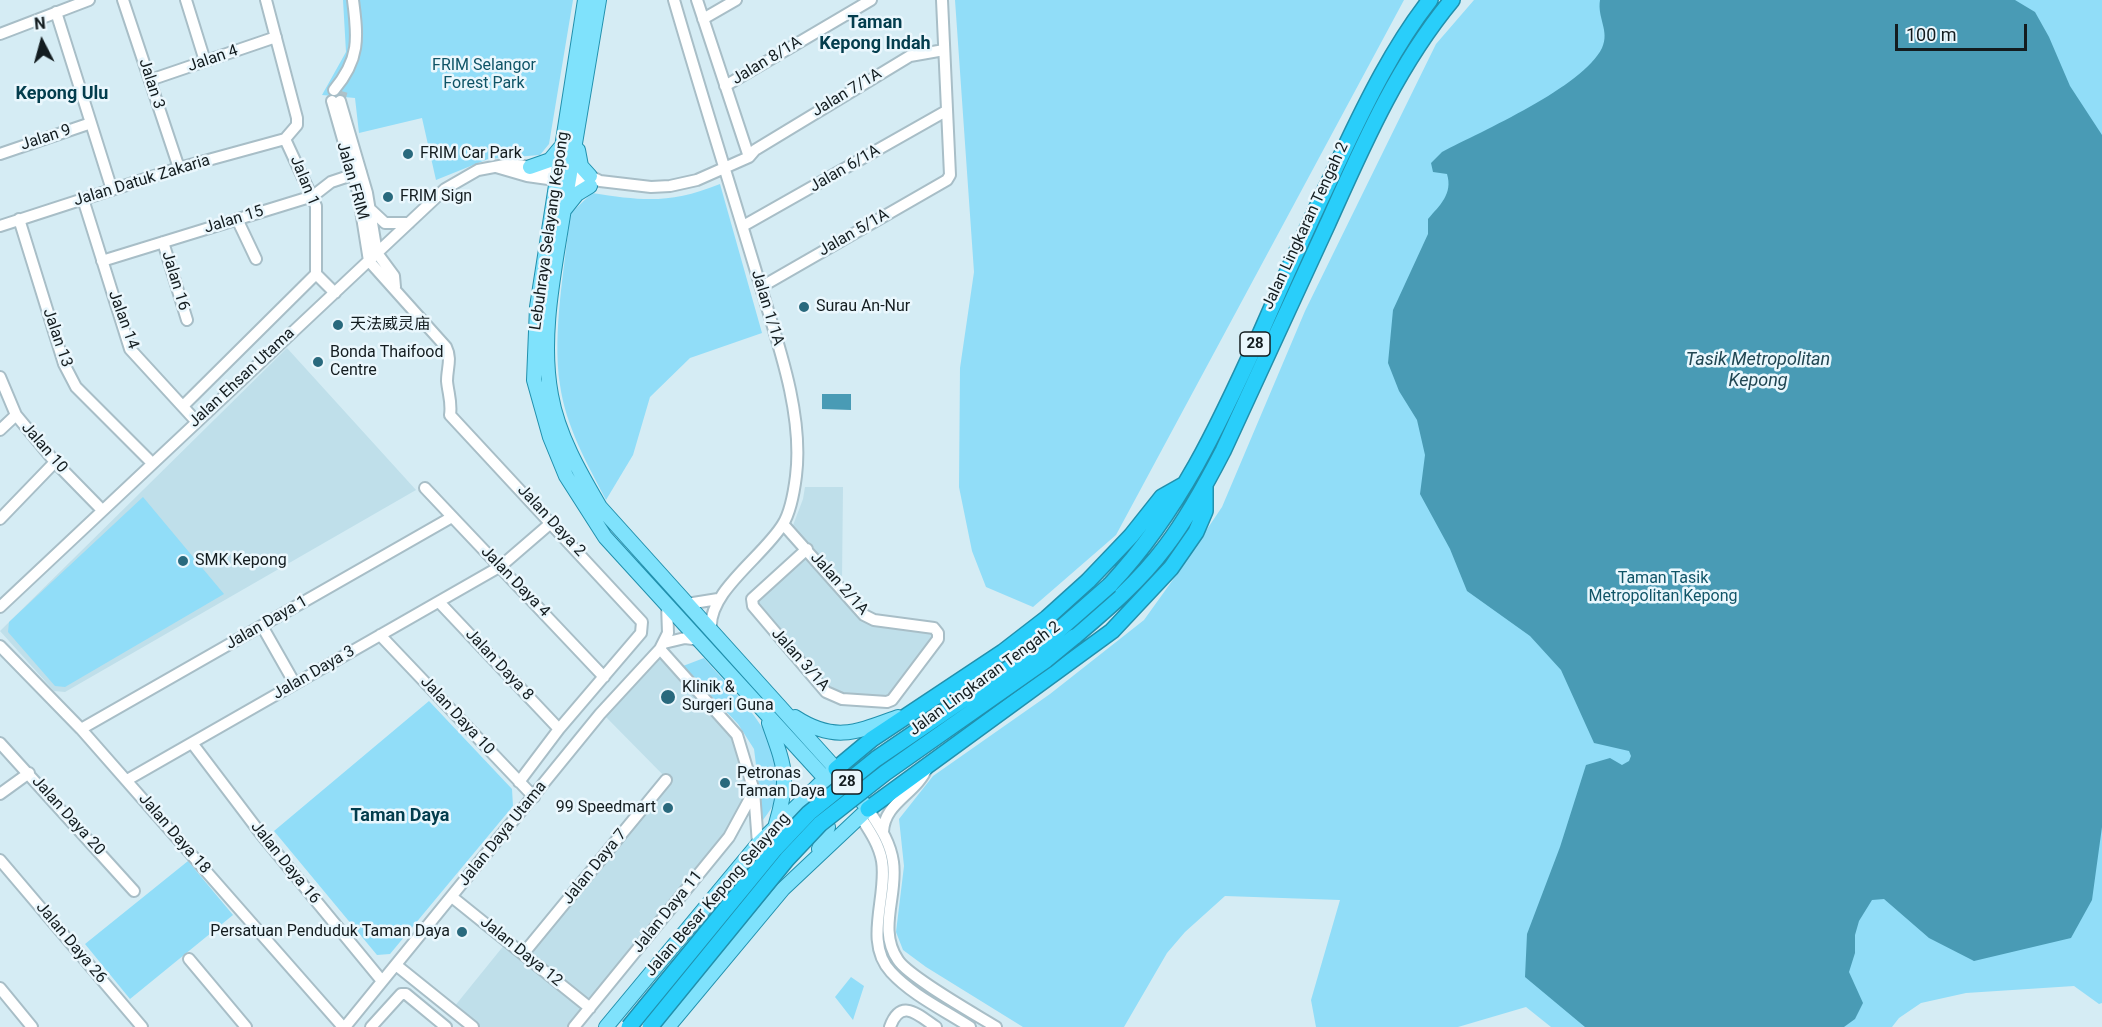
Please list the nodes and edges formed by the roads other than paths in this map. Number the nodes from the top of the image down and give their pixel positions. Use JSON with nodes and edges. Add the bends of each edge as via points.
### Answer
{"nodes":[{"id":1,"x":89,"y":0,"type":"edge"},
{"id":2,"x":123,"y":0,"type":"edge"},
{"id":3,"x":186,"y":0,"type":"edge"},
{"id":4,"x":266,"y":0,"type":"edge"},
{"id":5,"x":353,"y":0,"type":"edge"},
{"id":6,"x":585,"y":0,"type":"edge"},
{"id":7,"x":599,"y":0,"type":"edge"},
{"id":8,"x":674,"y":0,"type":"edge"},
{"id":9,"x":697,"y":0,"type":"edge"},
{"id":10,"x":736,"y":0,"type":"edge"},
{"id":11,"x":871,"y":0,"type":"edge"},
{"id":12,"x":942,"y":0,"type":"edge"},
{"id":13,"x":1430,"y":0,"type":"edge"},
{"id":14,"x":1452,"y":0,"type":"edge"},
{"id":15,"x":56,"y":12,"type":"junction"},
{"id":16,"x":703,"y":19,"type":"junction"},
{"id":17,"x":0,"y":34,"type":"edge"},
{"id":18,"x":276,"y":37,"type":"junction"},
{"id":19,"x":944,"y":50,"type":"junction"},
{"id":20,"x":205,"y":61,"type":"junction"},
{"id":21,"x":150,"y":80,"type":"junction"},
{"id":22,"x":725,"y":86,"type":"junction"},
{"id":23,"x":338,"y":90,"type":"tunnel mouth"},
{"id":24,"x":336,"y":101,"type":"tunnel mouth"},
{"id":25,"x":946,"y":111,"type":"junction"},
{"id":26,"x":91,"y":123,"type":"junction"},
{"id":27,"x":576,"y":136,"type":"junction"},
{"id":28,"x":285,"y":139,"type":"junction"},
{"id":29,"x":561,"y":145,"type":"junction"},
{"id":30,"x":750,"y":152,"type":"junction"},
{"id":31,"x":0,"y":154,"type":"edge"},
{"id":32,"x":495,"y":167,"type":"junction"},
{"id":33,"x":530,"y":167,"type":"junction"},
{"id":34,"x":726,"y":167,"type":"junction"},
{"id":35,"x":179,"y":168,"type":"junction"},
{"id":36,"x":357,"y":173,"type":"junction"},
{"id":37,"x":563,"y":177,"type":"junction"},
{"id":38,"x":593,"y":181,"type":"junction"},
{"id":39,"x":112,"y":190,"type":"junction"},
{"id":40,"x":313,"y":196,"type":"junction"},
{"id":41,"x":83,"y":199,"type":"junction"},
{"id":42,"x":369,"y":209,"type":"junction"},
{"id":43,"x":564,"y":212,"type":"junction"},
{"id":44,"x":19,"y":219,"type":"junction"},
{"id":45,"x":237,"y":219,"type":"junction"},
{"id":46,"x":409,"y":223,"type":"junction"},
{"id":47,"x":0,"y":226,"type":"edge"},
{"id":48,"x":743,"y":226,"type":"junction"},
{"id":49,"x":163,"y":242,"type":"junction"},
{"id":50,"x":377,"y":253,"type":"junction"},
{"id":51,"x":256,"y":259,"type":"dead end"},
{"id":52,"x":102,"y":261,"type":"junction"},
{"id":53,"x":369,"y":261,"type":"junction"},
{"id":54,"x":316,"y":274,"type":"junction"},
{"id":55,"x":395,"y":287,"type":"junction"},
{"id":56,"x":761,"y":287,"type":"junction"},
{"id":57,"x":335,"y":293,"type":"junction"},
{"id":58,"x":187,"y":320,"type":"dead end"},
{"id":59,"x":0,"y":377,"type":"edge"},
{"id":60,"x":183,"y":406,"type":"junction"},
{"id":61,"x":16,"y":415,"type":"junction"},
{"id":62,"x":196,"y":421,"type":"junction"},
{"id":63,"x":0,"y":430,"type":"edge"},
{"id":64,"x":55,"y":462,"type":"junction"},
{"id":65,"x":152,"y":463,"type":"junction"},
{"id":66,"x":1188,"y":483,"type":"junction"},
{"id":67,"x":1205,"y":485,"type":"junction"},
{"id":68,"x":424,"y":488,"type":"dead end"},
{"id":69,"x":102,"y":510,"type":"junction"},
{"id":70,"x":452,"y":518,"type":"junction"},
{"id":71,"x":0,"y":519,"type":"edge"},
{"id":72,"x":552,"y":522,"type":"junction"},
{"id":73,"x":783,"y":524,"type":"junction"},
{"id":74,"x":807,"y":549,"type":"junction"},
{"id":75,"x":501,"y":566,"type":"junction"},
{"id":76,"x":718,"y":599,"type":"junction"},
{"id":77,"x":439,"y":602,"type":"junction"},
{"id":78,"x":667,"y":604,"type":"junction"},
{"id":79,"x":687,"y":604,"type":"junction"},
{"id":80,"x":0,"y":608,"type":"edge"},
{"id":81,"x":262,"y":626,"type":"junction"},
{"id":82,"x":711,"y":630,"type":"junction"},
{"id":83,"x":938,"y":633,"type":"joint"},
{"id":84,"x":380,"y":635,"type":"junction"},
{"id":85,"x":700,"y":640,"type":"junction"},
{"id":86,"x":0,"y":646,"type":"edge"},
{"id":87,"x":662,"y":646,"type":"junction"},
{"id":88,"x":604,"y":677,"type":"junction"},
{"id":89,"x":295,"y":684,"type":"junction"},
{"id":90,"x":776,"y":704,"type":"junction"},
{"id":91,"x":920,"y":709,"type":"junction"},
{"id":92,"x":766,"y":715,"type":"junction"},
{"id":93,"x":81,"y":729,"type":"junction"},
{"id":94,"x":559,"y":729,"type":"junction"},
{"id":95,"x":872,"y":739,"type":"junction"},
{"id":96,"x":0,"y":743,"type":"edge"},
{"id":97,"x":192,"y":743,"type":"junction"},
{"id":98,"x":929,"y":764,"type":"junction"},
{"id":99,"x":29,"y":773,"type":"junction"},
{"id":100,"x":831,"y":774,"type":"junction"},
{"id":101,"x":910,"y":778,"type":"junction"},
{"id":102,"x":127,"y":780,"type":"junction"},
{"id":103,"x":666,"y":780,"type":"dead end"},
{"id":104,"x":519,"y":782,"type":"junction"},
{"id":105,"x":754,"y":791,"type":"junction"},
{"id":106,"x":0,"y":794,"type":"edge"},
{"id":107,"x":534,"y":797,"type":"junction"},
{"id":108,"x":864,"y":812,"type":"junction"},
{"id":109,"x":780,"y":820,"type":"junction"},
{"id":110,"x":883,"y":832,"type":"junction"},
{"id":111,"x":758,"y":844,"type":"junction"},
{"id":112,"x":812,"y":859,"type":"junction"},
{"id":113,"x":0,"y":860,"type":"edge"},
{"id":114,"x":134,"y":891,"type":"dead end"},
{"id":115,"x":452,"y":897,"type":"junction"},
{"id":116,"x":523,"y":954,"type":"junction"},
{"id":117,"x":189,"y":959,"type":"dead end"},
{"id":118,"x":899,"y":962,"type":"junction"},
{"id":119,"x":396,"y":965,"type":"junction"},
{"id":120,"x":888,"y":970,"type":"junction"},
{"id":121,"x":382,"y":981,"type":"junction"},
{"id":122,"x":0,"y":988,"type":"edge"},
{"id":123,"x":590,"y":1008,"type":"junction"},
{"id":124,"x":375,"y":1026,"type":"edge"},
{"id":125,"x":32,"y":1027,"type":"edge"},
{"id":126,"x":142,"y":1027,"type":"edge"},
{"id":127,"x":246,"y":1027,"type":"edge"},
{"id":128,"x":344,"y":1027,"type":"edge"},
{"id":129,"x":446,"y":1027,"type":"edge"},
{"id":130,"x":473,"y":1027,"type":"edge"},
{"id":131,"x":574,"y":1027,"type":"edge"},
{"id":132,"x":606,"y":1027,"type":"edge"},
{"id":133,"x":629,"y":1027,"type":"edge"},
{"id":134,"x":650,"y":1027,"type":"edge"},
{"id":135,"x":668,"y":1027,"type":"edge"},
{"id":136,"x":890,"y":1027,"type":"edge"},
{"id":137,"x":936,"y":1027,"type":"edge"},
{"id":138,"x":970,"y":1027,"type":"edge"},
{"id":139,"x":996,"y":1027,"type":"edge"}],
"edges":[{"from":1,"to":15,"type":"street"},
{"from":2,"to":21,"type":"street","name":"Jalan 3"},
{"from":3,"to":20,"type":"street"},
{"from":4,"to":18,"type":"street","name":"Jalan 1"},
{"from":5,"to":23,"type":"street","via":[[357,42],[352,65]]},
{"from":6,"to":29,"type":"main road","name":"Lebuhraya Selayang Kepong"},
{"from":7,"to":27,"type":"main road","name":"Lebuhraya Selayang Kepong"},
{"from":8,"to":34,"type":"street","name":"Jalan 1/1A"},
{"from":9,"to":16,"type":"street"},
{"from":10,"to":16,"type":"street"},
{"from":11,"to":22,"type":"street","name":"Jalan 8/1A"},
{"from":12,"to":19,"type":"street"},
{"from":13,"to":66,"type":"highway","name":"Jalan Lingkaran Tengah 2","number":"28","via":[[1384,71],[1351,135]]},
{"from":14,"to":67,"type":"highway","name":"Jalan Lingkaran Tengah 2","number":"28","via":[[1410,57],[1365,141]]},
{"from":15,"to":17,"type":"street"},
{"from":15,"to":26,"type":"street"},
{"from":16,"to":22,"type":"street"},
{"from":18,"to":20,"type":"street","name":"Jalan 4"},
{"from":18,"to":28,"type":"street","name":"Jalan 1","via":[[297,118],[297,125]]},
{"from":19,"to":25,"type":"street"},
{"from":19,"to":30,"type":"street","name":"Jalan 7/1A","via":[[910,56]]},
{"from":20,"to":21,"type":"street","name":"Jalan 4"},
{"from":21,"to":35,"type":"street","name":"Jalan 3"},
{"from":22,"to":30,"type":"street"},
{"from":24,"to":36,"type":"street","name":"Jalan FRIM"},
{"from":25,"to":48,"type":"street","name":"Jalan 6/1A"},
{"from":25,"to":56,"type":"street","name":"Jalan 5/1A","via":[[950,168],[947,180]]},
{"from":26,"to":31,"type":"street","name":"Jalan 9"},
{"from":26,"to":39,"type":"street"},
{"from":27,"to":37,"type":"main road","name":"Lebuhraya Selayang Kepong"},
{"from":27,"to":38,"type":"main road","via":[[579,161]]},
{"from":28,"to":35,"type":"street","name":"Jalan Datuk Zakaria"},
{"from":28,"to":40,"type":"street","name":"Jalan 1"},
{"from":29,"to":33,"type":"main road","via":[[550,160]]},
{"from":29,"to":37,"type":"main road","name":"Lebuhraya Selayang Kepong"},
{"from":30,"to":34,"type":"street","name":"Jalan 7/1A","via":[[730,158]]},
{"from":32,"to":33,"type":"street","name":"Jalan Ehsan Utama"},
{"from":32,"to":37,"type":"street","via":[[507,172]]},
{"from":32,"to":46,"type":"street","name":"Jalan Ehsan Utama","via":[[458,180]]},
{"from":33,"to":37,"type":"street","name":"Jalan Ehsan Utama"},
{"from":34,"to":38,"type":"street","name":"Jalan 7/1A","via":[[689,183],[670,186]]},
{"from":34,"to":48,"type":"street","name":"Jalan 1/1A"},
{"from":35,"to":39,"type":"street","name":"Jalan Datuk Zakaria"},
{"from":36,"to":40,"type":"street","name":"Jalan 15","via":[[331,182]]},
{"from":36,"to":42,"type":"street","name":"Jalan FRIM"},
{"from":36,"to":53,"type":"street","name":"Jalan FRIM"},
{"from":37,"to":38,"type":"street","name":"Jalan 7/1A"},
{"from":37,"to":43,"type":"main road","name":"Lebuhraya Selayang Kepong"},
{"from":37,"to":78,"type":"main road","name":"Lebuhraya Selayang Kepong","via":[[540,276],[532,363],[541,410],[566,476],[588,514]]},
{"from":38,"to":43,"type":"main road"},
{"from":39,"to":41,"type":"street","name":"Jalan Datuk Zakaria"},
{"from":40,"to":45,"type":"street","name":"Jalan 15"},
{"from":40,"to":54,"type":"street","name":"Jalan 1"},
{"from":41,"to":44,"type":"street","name":"Jalan Datuk Zakaria"},
{"from":41,"to":52,"type":"street","name":"Jalan 14"},
{"from":42,"to":46,"type":"street","via":[[385,223]]},
{"from":42,"to":50,"type":"street","name":"Jalan FRIM"},
{"from":43,"to":79,"type":"main road","name":"Lebuhraya Selayang Kepong","via":[[553,278],[548,348],[551,398],[578,469],[600,507]]},
{"from":44,"to":47,"type":"street","name":"Jalan Datuk Zakaria"},
{"from":44,"to":65,"type":"street","name":"Jalan 13","via":[[64,364],[76,387]]},
{"from":45,"to":49,"type":"street","name":"Jalan 15"},
{"from":45,"to":51,"type":"street"},
{"from":46,"to":50,"type":"street","name":"Jalan Ehsan Utama"},
{"from":48,"to":56,"type":"street","name":"Jalan 1/1A"},
{"from":49,"to":52,"type":"street","name":"Jalan 15"},
{"from":49,"to":58,"type":"street","name":"Jalan 16"},
{"from":50,"to":53,"type":"street","name":"Jalan Ehsan Utama"},
{"from":50,"to":55,"type":"street","via":[[394,276]]},
{"from":52,"to":60,"type":"street","name":"Jalan 14","via":[[130,350]]},
{"from":53,"to":55,"type":"street","via":[[386,283]]},
{"from":53,"to":57,"type":"street","name":"Jalan Ehsan Utama"},
{"from":54,"to":57,"type":"street"},
{"from":54,"to":60,"type":"street"},
{"from":55,"to":72,"type":"street","name":"Jalan Daya 2","via":[[450,355],[450,415]]},
{"from":56,"to":73,"type":"street","name":"Jalan 1/1A","via":[[785,364],[798,455],[790,508]]},
{"from":57,"to":62,"type":"street","name":"Jalan Ehsan Utama"},
{"from":59,"to":61,"type":"street","name":"Jalan 10"},
{"from":60,"to":62,"type":"street","name":"Jalan 14"},
{"from":61,"to":63,"type":"street"},
{"from":61,"to":64,"type":"street","name":"Jalan 10"},
{"from":62,"to":65,"type":"street","name":"Jalan Ehsan Utama"},
{"from":64,"to":69,"type":"street","name":"Jalan 10"},
{"from":64,"to":71,"type":"street"},
{"from":65,"to":69,"type":"street","name":"Jalan Ehsan Utama"},
{"from":66,"to":91,"type":"highway","via":[[1162,497],[1131,536],[1047,618]]},
{"from":66,"to":133,"type":"highway","name":"Jalan Lingkaran Tengah 2","number":"28","bridge":true,"via":[[1151,539],[1110,585],[1036,650],[876,759],[809,813]]},
{"from":67,"to":98,"type":"highway","via":[[1205,511],[1196,532],[1171,568],[1112,631]]},
{"from":67,"to":134,"type":"highway","name":"Jalan Lingkaran Tengah 2","number":"28","bridge":true,"via":[[1165,547],[1120,597],[1046,660],[885,773],[820,824]]},
{"from":68,"to":70,"type":"street","name":"Jalan Daya 4"},
{"from":69,"to":80,"type":"street","name":"Jalan Ehsan Utama"},
{"from":70,"to":75,"type":"street","name":"Jalan Daya 4"},
{"from":70,"to":81,"type":"street","name":"Jalan Daya 1"},
{"from":72,"to":75,"type":"street","name":"Jalan Daya 3"},
{"from":72,"to":88,"type":"street","name":"Jalan Daya 2","via":[[642,622],[641,633]]},
{"from":73,"to":74,"type":"street","name":"Jalan 2/1A"},
{"from":73,"to":76,"type":"street","name":"Jalan 1/1A"},
{"from":74,"to":83,"type":"street","name":"Jalan 2/1A","via":[[864,615],[874,620],[934,628]]},
{"from":74,"to":83,"type":"street","name":"Jalan 3/1A","via":[[751,603],[826,692],[842,699],[892,700],[938,639]]},
{"from":75,"to":77,"type":"street","name":"Jalan Daya 3"},
{"from":75,"to":88,"type":"street","name":"Jalan Daya 4"},
{"from":76,"to":79,"type":"street"},
{"from":76,"to":82,"type":"street","name":"Jalan 1/1A"},
{"from":77,"to":84,"type":"street","name":"Jalan Daya 3"},
{"from":77,"to":94,"type":"street","name":"Jalan Daya 8"},
{"from":78,"to":85,"type":"main road","name":"Lebuhraya Selayang Kepong"},
{"from":78,"to":87,"type":"street","via":[[668,626]]},
{"from":79,"to":82,"type":"main road","name":"Lebuhraya Selayang Kepong"},
{"from":81,"to":89,"type":"street"},
{"from":81,"to":93,"type":"street","name":"Jalan Daya 1"},
{"from":82,"to":90,"type":"main road","name":"Lebuhraya Selayang Kepong"},
{"from":84,"to":89,"type":"street","name":"Jalan Daya 3"},
{"from":84,"to":104,"type":"street","name":"Jalan Daya 10"},
{"from":85,"to":87,"type":"street","via":[[685,638]]},
{"from":85,"to":92,"type":"main road","name":"Lebuhraya Selayang Kepong"},
{"from":86,"to":93,"type":"street","name":"Jalan Daya 18"},
{"from":87,"to":105,"type":"street","via":[[737,735]]},
{"from":87,"to":107,"type":"street","name":"Jalan Daya Utama","via":[[600,714]]},
{"from":88,"to":94,"type":"street"},
{"from":89,"to":97,"type":"street","name":"Jalan Daya 3"},
{"from":90,"to":91,"type":"main road","via":[[826,733],[867,729]]},
{"from":90,"to":100,"type":"main road","name":"Lebuhraya Selayang Kepong"},
{"from":91,"to":95,"type":"highway"},
{"from":92,"to":100,"type":"main road","name":"Lebuhraya Selayang Kepong"},
{"from":92,"to":109,"type":"main road","via":[[786,780]]},
{"from":93,"to":102,"type":"street","name":"Jalan Daya 18"},
{"from":94,"to":104,"type":"street"},
{"from":95,"to":100,"type":"highway"},
{"from":95,"to":101,"type":"highway","via":[[868,753],[875,774],[892,781]]},
{"from":96,"to":99,"type":"street","name":"Jalan Daya 20"},
{"from":97,"to":102,"type":"street","name":"Jalan Daya 3"},
{"from":97,"to":121,"type":"street","name":"Jalan Daya 16"},
{"from":98,"to":101,"type":"highway"},
{"from":98,"to":110,"type":"street","via":[[916,788],[886,814]]},
{"from":99,"to":106,"type":"street"},
{"from":99,"to":114,"type":"street","name":"Jalan Daya 20"},
{"from":100,"to":108,"type":"main road","name":"Lebuhraya Selayang Kepong"},
{"from":100,"to":109,"type":"main road","name":"Jalan Besar Kepong Selayang"},
{"from":101,"to":108,"type":"highway"},
{"from":102,"to":128,"type":"street","name":"Jalan Daya 18"},
{"from":103,"to":116,"type":"street","name":"Jalan Daya 7"},
{"from":104,"to":107,"type":"street","name":"Jalan Daya 10"},
{"from":105,"to":111,"type":"street"},
{"from":105,"to":123,"type":"street","name":"Jalan Daya 11","via":[[729,837]]},
{"from":107,"to":115,"type":"street","name":"Jalan Daya Utama"},
{"from":108,"to":110,"type":"street"},
{"from":108,"to":112,"type":"main road"},
{"from":108,"to":120,"type":"street","via":[[882,862],[878,934],[879,951]]},
{"from":109,"to":111,"type":"main road","name":"Jalan Besar Kepong Selayang"},
{"from":109,"to":112,"type":"main road","via":[[809,812],[825,819],[826,835]]},
{"from":110,"to":118,"type":"street","via":[[891,849],[894,877],[887,933]]},
{"from":111,"to":132,"type":"main road","name":"Jalan Besar Kepong Selayang"},
{"from":112,"to":135,"type":"main road"},
{"from":113,"to":126,"type":"street","name":"Jalan Daya 26"},
{"from":115,"to":116,"type":"street","name":"Jalan Daya 12"},
{"from":115,"to":119,"type":"street","name":"Jalan Daya Utama"},
{"from":116,"to":123,"type":"street","name":"Jalan Daya 12"},
{"from":117,"to":127,"type":"street"},
{"from":118,"to":120,"type":"street"},
{"from":118,"to":139,"type":"street"},
{"from":119,"to":121,"type":"street","name":"Jalan Daya Utama"},
{"from":119,"to":130,"type":"street"},
{"from":120,"to":138,"type":"street","via":[[905,986]]},
{"from":121,"to":128,"type":"street","name":"Jalan Daya Utama"},
{"from":122,"to":125,"type":"street"},
{"from":123,"to":131,"type":"street","name":"Jalan Daya 11"},
{"from":124,"to":129,"type":"street","via":[[397,996],[406,994]]},
{"from":136,"to":137,"type":"street","via":[[902,1011],[911,1011]]}]}
